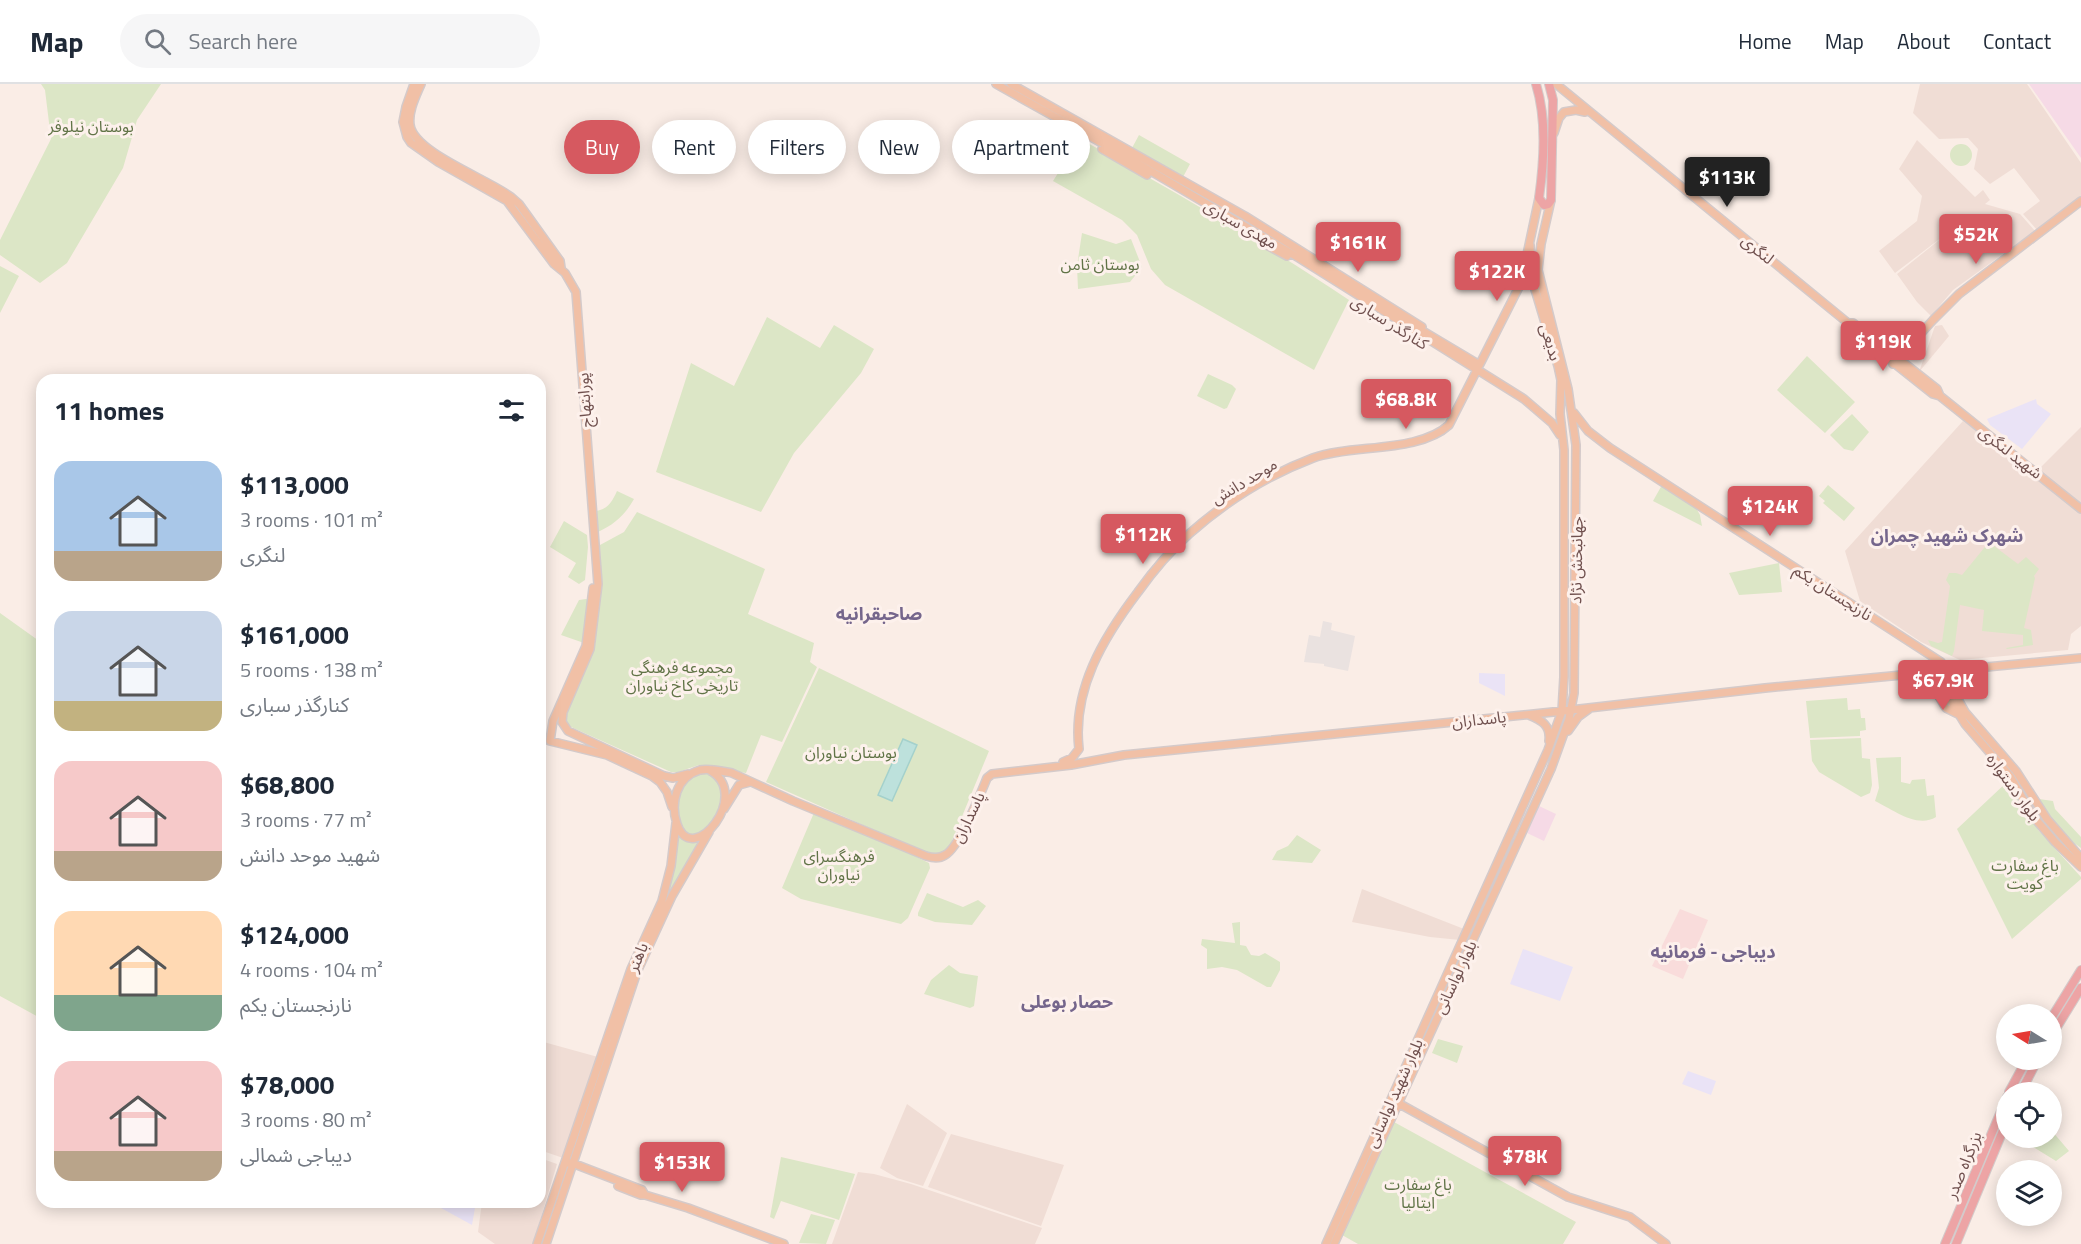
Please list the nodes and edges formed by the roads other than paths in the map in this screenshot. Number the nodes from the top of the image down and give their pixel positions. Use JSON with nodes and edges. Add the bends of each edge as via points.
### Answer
{"nodes":[{"id":1,"x":414,"y":84,"type":"edge"},
{"id":2,"x":421,"y":84,"type":"edge"},
{"id":3,"x":987,"y":84,"type":"edge"},
{"id":4,"x":996,"y":84,"type":"edge"},
{"id":5,"x":1003,"y":84,"type":"edge"},
{"id":6,"x":1011,"y":84,"type":"edge"},
{"id":7,"x":1536,"y":84,"type":"edge"},
{"id":8,"x":1549,"y":84,"type":"edge"},
{"id":9,"x":1556,"y":84,"type":"edge"},
{"id":10,"x":1590,"y":114,"type":"junction"},
{"id":11,"x":1066,"y":120,"type":"edge"},
{"id":12,"x":1067,"y":120,"type":"edge"},
{"id":13,"x":1068,"y":120,"type":"edge"},
{"id":14,"x":1090,"y":132,"type":"edge"},
{"id":15,"x":1553,"y":139,"type":"junction"},
{"id":16,"x":1539,"y":198,"type":"junction"},
{"id":17,"x":1551,"y":200,"type":"junction"},
{"id":18,"x":2081,"y":201,"type":"edge"},
{"id":19,"x":1549,"y":216,"type":"junction"},
{"id":20,"x":1536,"y":217,"type":"junction"},
{"id":21,"x":1530,"y":245,"type":"junction"},
{"id":22,"x":561,"y":268,"type":"junction"},
{"id":23,"x":1848,"y":323,"type":"junction"},
{"id":24,"x":1910,"y":345,"type":"junction"},
{"id":25,"x":1890,"y":352,"type":"junction"},
{"id":26,"x":1454,"y":353,"type":"junction"},
{"id":27,"x":1484,"y":353,"type":"junction"},
{"id":28,"x":1896,"y":361,"type":"junction"},
{"id":29,"x":1477,"y":367,"type":"junction"},
{"id":30,"x":1572,"y":411,"type":"junction"},
{"id":31,"x":1563,"y":440,"type":"junction"},
{"id":32,"x":2081,"y":509,"type":"edge"},
{"id":33,"x":1564,"y":579,"type":"junction"},
{"id":34,"x":1575,"y":580,"type":"junction"},
{"id":35,"x":594,"y":597,"type":"junction"},
{"id":36,"x":2081,"y":658,"type":"edge"},
{"id":37,"x":1959,"y":669,"type":"junction"},
{"id":38,"x":1942,"y":671,"type":"junction"},
{"id":39,"x":1929,"y":672,"type":"junction"},
{"id":40,"x":1948,"y":687,"type":"junction"},
{"id":41,"x":1591,"y":708,"type":"junction"},
{"id":42,"x":1572,"y":710,"type":"junction"},
{"id":43,"x":1562,"y":711,"type":"junction"},
{"id":44,"x":1527,"y":714,"type":"junction"},
{"id":45,"x":1960,"y":715,"type":"junction"},
{"id":46,"x":1563,"y":738,"type":"junction"},
{"id":47,"x":1079,"y":749,"type":"junction"},
{"id":48,"x":1548,"y":750,"type":"junction"},
{"id":49,"x":1092,"y":760,"type":"junction"},
{"id":50,"x":709,"y":771,"type":"junction"},
{"id":51,"x":694,"y":773,"type":"junction"},
{"id":52,"x":662,"y":779,"type":"junction"},
{"id":53,"x":750,"y":782,"type":"junction"},
{"id":54,"x":723,"y":811,"type":"junction"},
{"id":55,"x":676,"y":820,"type":"junction"},
{"id":56,"x":710,"y":831,"type":"junction"},
{"id":57,"x":2071,"y":846,"type":"junction"},
{"id":58,"x":2081,"y":853,"type":"edge"},
{"id":59,"x":926,"y":856,"type":"junction"},
{"id":60,"x":2081,"y":858,"type":"edge"},
{"id":61,"x":1497,"y":864,"type":"junction"},
{"id":62,"x":1506,"y":867,"type":"junction"},
{"id":63,"x":2081,"y":869,"type":"edge"},
{"id":64,"x":2081,"y":970,"type":"edge"},
{"id":65,"x":2081,"y":975,"type":"edge"},
{"id":66,"x":2081,"y":990,"type":"edge"},
{"id":67,"x":2060,"y":1004,"type":"edge"},
{"id":68,"x":2062,"y":1006,"type":"edge"},
{"id":69,"x":2062,"y":1020,"type":"edge"},
{"id":70,"x":1398,"y":1103,"type":"junction"},
{"id":71,"x":1996,"y":1119,"type":"edge"},
{"id":72,"x":1996,"y":1130,"type":"edge"},
{"id":73,"x":1997,"y":1148,"type":"edge"},
{"id":74,"x":1997,"y":1148,"type":"edge"},
{"id":75,"x":568,"y":1164,"type":"junction"},
{"id":76,"x":537,"y":1244,"type":"edge"},
{"id":77,"x":546,"y":1244,"type":"edge"},
{"id":78,"x":784,"y":1244,"type":"edge"},
{"id":79,"x":1326,"y":1244,"type":"edge"},
{"id":80,"x":1334,"y":1244,"type":"edge"},
{"id":81,"x":1665,"y":1244,"type":"edge"},
{"id":82,"x":1948,"y":1244,"type":"edge"},
{"id":83,"x":1957,"y":1244,"type":"edge"}],
"edges":[{"from":1,"to":22,"type":"main road","name":"پورابتهاج","via":[[403,122],[411,143],[507,201]]},
{"from":2,"to":22,"type":"main road","name":"پورابتهاج","via":[[410,118],[415,137],[430,151],[519,204],[560,261]]},
{"from":3,"to":26,"type":"main road","name":"کنارگذر سباری","via":[[1296,261],[1435,350]]},
{"from":4,"to":11,"type":"main road"},
{"from":5,"to":12,"type":"main road"},
{"from":6,"to":13,"type":"main road"},
{"from":7,"to":16,"type":"highway","via":[[1543,142]]},
{"from":8,"to":15,"type":"highway"},
{"from":9,"to":10,"type":"main road","name":"لنگری"},
{"from":10,"to":15,"type":"main road","via":[[1578,110],[1564,112],[1558,118]]},
{"from":10,"to":23,"type":"main road","name":"لنگری"},
{"from":14,"to":26,"type":"main road","name":"مهدی سباری"},
{"from":15,"to":17,"type":"highway"},
{"from":16,"to":17,"type":"highway","via":[[1544,205]]},
{"from":16,"to":20,"type":"main road"},
{"from":17,"to":19,"type":"main road"},
{"from":18,"to":24,"type":"main road","via":[[1959,294]]},
{"from":19,"to":20,"type":"main road","via":[[1542,211]]},
{"from":19,"to":30,"type":"main road","name":"بدیعی","via":[[1541,244],[1539,276]]},
{"from":20,"to":21,"type":"main road"},
{"from":21,"to":27,"type":"main road","via":[[1521,283]]},
{"from":21,"to":31,"type":"main road","name":"بدیعی","via":[[1532,276],[1560,373]]},
{"from":22,"to":35,"type":"main road","name":"پورابتهاج","via":[[576,292],[594,537]]},
{"from":23,"to":25,"type":"main road","name":"شهید لنگری"},
{"from":23,"to":28,"type":"main road","name":"شهید لنگری"},
{"from":24,"to":25,"type":"main road"},
{"from":24,"to":28,"type":"main road"},
{"from":25,"to":28,"type":"main road","name":"شهید لنگری"},
{"from":26,"to":27,"type":"main road"},
{"from":26,"to":29,"type":"main road","name":"مهدی سباری"},
{"from":27,"to":29,"type":"main road"},
{"from":28,"to":32,"type":"main road","name":"شهید لنگری","via":[[1937,389],[1940,396]]},
{"from":29,"to":31,"type":"main road","name":"مهدی سباری","via":[[1542,413]]},
{"from":29,"to":47,"type":"main road","name":"موحد دانش","via":[[1449,425],[1442,431],[1400,444],[1315,458],[1277,474],[1233,501],[1180,543],[1107,635],[1093,664],[1079,714]]},
{"from":30,"to":34,"type":"main road","name":"جهانبخش نژاد","via":[[1576,444]]},
{"from":30,"to":38,"type":"main road","name":"نارنجستان یکم","via":[[1596,438],[1941,662]]},
{"from":31,"to":33,"type":"main road","name":"جهانبخش نژاد"},
{"from":33,"to":34,"type":"main road"},
{"from":33,"to":43,"type":"main road","name":"جهانبخش نژاد"},
{"from":34,"to":42,"type":"main road","name":"جهانبخش نژاد"},
{"from":35,"to":52,"type":"main road","name":"پورابتهاج","via":[[590,649],[561,717],[564,728]]},
{"from":35,"to":52,"type":"main road","name":"پورابتهاج","via":[[586,646],[553,721],[550,741],[607,755]]},
{"from":36,"to":37,"type":"main road","name":"پاسداران"},
{"from":37,"to":38,"type":"main road","name":"پاسداران"},
{"from":37,"to":40,"type":"main road"},
{"from":38,"to":39,"type":"main road","name":"پاسداران"},
{"from":38,"to":40,"type":"main road","name":"بلوار دستواره"},
{"from":39,"to":40,"type":"main road","name":"بلوار دستواره"},
{"from":39,"to":41,"type":"main road","name":"پاسداران"},
{"from":39,"to":45,"type":"main road","via":[[1946,708]]},
{"from":40,"to":45,"type":"main road","name":"بلوار دستواره"},
{"from":40,"to":57,"type":"main road","name":"بلوار دستواره"},
{"from":41,"to":42,"type":"main road","name":"پاسداران"},
{"from":41,"to":46,"type":"main road","via":[[1578,717]]},
{"from":42,"to":43,"type":"main road","name":"پاسداران"},
{"from":42,"to":46,"type":"main road","name":"بلوار لواسانی"},
{"from":43,"to":44,"type":"main road","name":"پاسداران"},
{"from":43,"to":48,"type":"main road","name":"بلوار شهید لواسانی"},
{"from":44,"to":48,"type":"main road","via":[[1548,728]]},
{"from":44,"to":49,"type":"main road","name":"پاسداران"},
{"from":45,"to":63,"type":"main road","name":"بلوار دستواره","via":[[2010,776],[2032,815]]},
{"from":46,"to":62,"type":"main road","name":"بلوار لواسانی"},
{"from":47,"to":49,"type":"main road"},
{"from":47,"to":59,"type":"main road","name":"پاسداران","via":[[1067,761],[986,772],[953,843],[945,852]]},
{"from":48,"to":61,"type":"main road","name":"بلوار شهید لواسانی"},
{"from":49,"to":59,"type":"main road","name":"پاسداران","via":[[992,774],[954,848],[944,856]]},
{"from":50,"to":51,"type":"main road"},
{"from":50,"to":53,"type":"main road","via":[[732,773]]},
{"from":50,"to":54,"type":"main road","via":[[720,778],[723,786]]},
{"from":51,"to":52,"type":"main road"},
{"from":51,"to":55,"type":"main road","via":[[676,791]]},
{"from":52,"to":55,"type":"main road","name":"باهنر"},
{"from":53,"to":54,"type":"main road","via":[[738,785]]},
{"from":53,"to":59,"type":"main road"},
{"from":54,"to":56,"type":"main road"},
{"from":55,"to":56,"type":"main road","via":[[680,831],[689,837]]},
{"from":55,"to":75,"type":"main road","name":"باهنر","via":[[662,901],[631,969]]},
{"from":56,"to":75,"type":"main road","name":"باهنر","via":[[672,896],[637,972]]},
{"from":57,"to":58,"type":"main road"},
{"from":57,"to":60,"type":"main road","name":"بلوار دستواره"},
{"from":61,"to":62,"type":"main road","via":[[1503,861]]},
{"from":61,"to":79,"type":"main road","name":"بلوار شهید لواسانی"},
{"from":62,"to":70,"type":"main road","name":"بلوار لواسانی"},
{"from":64,"to":67,"type":"highway"},
{"from":65,"to":68,"type":"highway"},
{"from":66,"to":69,"type":"highway"},
{"from":70,"to":80,"type":"main road","name":"بلوار لواسانی"},
{"from":70,"to":81,"type":"main road","via":[[1568,1197],[1630,1217]]},
{"from":71,"to":82,"type":"highway","name":"بزرگراه صدر"},
{"from":72,"to":82,"type":"highway"},
{"from":73,"to":83,"type":"highway","name":"بزرگراه صدر"},
{"from":74,"to":83,"type":"highway"},
{"from":75,"to":76,"type":"main road","name":"باهنر"},
{"from":75,"to":77,"type":"main road","name":"باهنر"},
{"from":75,"to":78,"type":"main road"}]}
